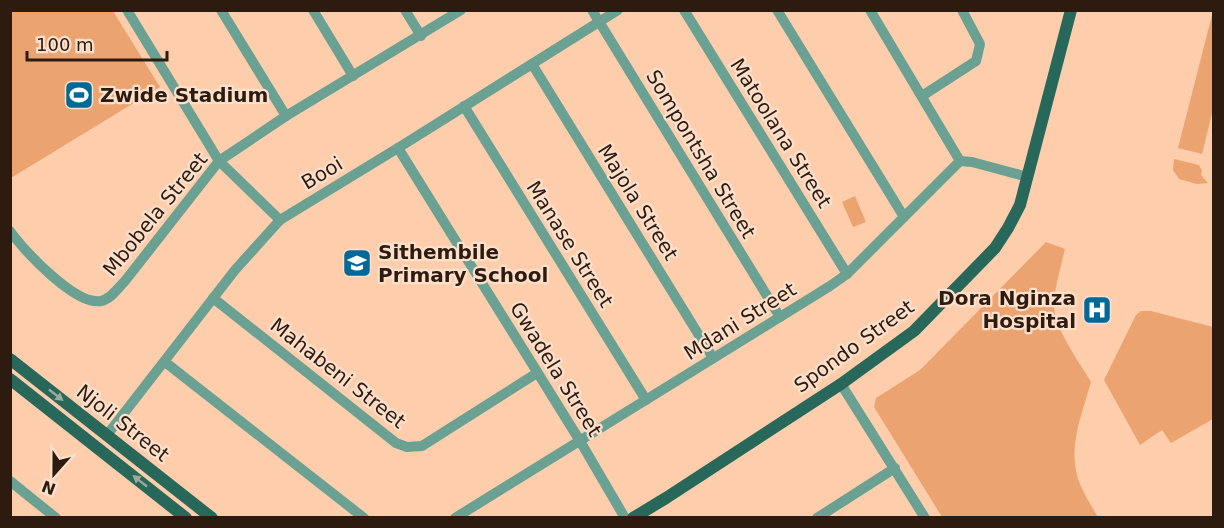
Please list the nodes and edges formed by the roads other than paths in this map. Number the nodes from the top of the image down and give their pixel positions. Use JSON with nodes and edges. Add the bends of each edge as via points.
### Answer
{"nodes":[{"id":1,"x":127,"y":10,"type":"edge"},
{"id":2,"x":221,"y":10,"type":"edge"},
{"id":3,"x":313,"y":10,"type":"edge"},
{"id":4,"x":405,"y":10,"type":"edge"},
{"id":5,"x":461,"y":10,"type":"edge"},
{"id":6,"x":592,"y":10,"type":"edge"},
{"id":7,"x":618,"y":10,"type":"edge"},
{"id":8,"x":684,"y":10,"type":"edge"},
{"id":9,"x":777,"y":10,"type":"edge"},
{"id":10,"x":870,"y":10,"type":"edge"},
{"id":11,"x":962,"y":10,"type":"edge"},
{"id":12,"x":1071,"y":10,"type":"edge"},
{"id":13,"x":599,"y":22,"type":"junction"},
{"id":14,"x":421,"y":36,"type":"junction"},
{"id":15,"x":532,"y":64,"type":"junction"},
{"id":16,"x":353,"y":76,"type":"junction"},
{"id":17,"x":922,"y":96,"type":"junction"},
{"id":18,"x":464,"y":106,"type":"junction"},
{"id":19,"x":286,"y":116,"type":"junction"},
{"id":20,"x":398,"y":148,"type":"junction"},
{"id":21,"x":219,"y":161,"type":"junction"},
{"id":22,"x":960,"y":161,"type":"junction"},
{"id":23,"x":1028,"y":177,"type":"junction"},
{"id":24,"x":904,"y":217,"type":"junction"},
{"id":25,"x":280,"y":220,"type":"junction"},
{"id":26,"x":10,"y":231,"type":"edge"},
{"id":27,"x":847,"y":274,"type":"junction"},
{"id":28,"x":213,"y":298,"type":"junction"},
{"id":29,"x":780,"y":317,"type":"junction"},
{"id":30,"x":10,"y":358,"type":"edge"},
{"id":31,"x":713,"y":358,"type":"junction"},
{"id":32,"x":165,"y":362,"type":"junction"},
{"id":33,"x":537,"y":373,"type":"junction"},
{"id":34,"x":10,"y":379,"type":"edge"},
{"id":35,"x":841,"y":384,"type":"junction"},
{"id":36,"x":646,"y":400,"type":"junction"},
{"id":37,"x":107,"y":435,"type":"junction"},
{"id":38,"x":580,"y":441,"type":"junction"},
{"id":39,"x":895,"y":468,"type":"junction"},
{"id":40,"x":10,"y":481,"type":"edge"},
{"id":41,"x":823,"y":516,"type":"edge"},
{"id":42,"x":56,"y":518,"type":"edge"},
{"id":43,"x":186,"y":518,"type":"edge"},
{"id":44,"x":212,"y":518,"type":"edge"},
{"id":45,"x":364,"y":518,"type":"edge"},
{"id":46,"x":455,"y":518,"type":"edge"},
{"id":47,"x":625,"y":518,"type":"edge"},
{"id":48,"x":633,"y":518,"type":"edge"},
{"id":49,"x":925,"y":518,"type":"edge"}],
"edges":[{"from":1,"to":21,"type":"street"},
{"from":2,"to":19,"type":"street"},
{"from":3,"to":16,"type":"street"},
{"from":4,"to":14,"type":"street"},
{"from":5,"to":14,"type":"street","name":"Mbobela Street"},
{"from":6,"to":13,"type":"street","name":"Sompontsha Street"},
{"from":7,"to":13,"type":"street","name":"Booi"},
{"from":8,"to":27,"type":"street","name":"Matoolana Street"},
{"from":9,"to":24,"type":"street"},
{"from":10,"to":17,"type":"street"},
{"from":11,"to":17,"type":"street","via":[[980,44],[976,61]]},
{"from":12,"to":23,"type":"main road","name":"Spondo Street"},
{"from":13,"to":15,"type":"street","name":"Booi"},
{"from":13,"to":29,"type":"street","name":"Sompontsha Street"},
{"from":14,"to":16,"type":"street","name":"Mbobela Street"},
{"from":15,"to":18,"type":"street","name":"Booi"},
{"from":15,"to":31,"type":"street","name":"Majola Street"},
{"from":16,"to":19,"type":"street","name":"Mbobela Street"},
{"from":17,"to":22,"type":"street"},
{"from":18,"to":20,"type":"street","name":"Booi"},
{"from":18,"to":36,"type":"street","name":"Manase Street"},
{"from":19,"to":21,"type":"street","name":"Mbobela Street"},
{"from":20,"to":25,"type":"street","name":"Booi"},
{"from":20,"to":33,"type":"street","name":"Gwadela Street"},
{"from":21,"to":25,"type":"street"},
{"from":21,"to":26,"type":"street","name":"Mbobela Street","via":[[120,286],[103,301],[89,301],[75,293],[27,254]]},
{"from":22,"to":23,"type":"street"},
{"from":22,"to":24,"type":"street","name":"Mdani Street"},
{"from":23,"to":35,"type":"main road","name":"Spondo Street","via":[[1020,205],[995,248],[914,331]]},
{"from":24,"to":27,"type":"street","name":"Mdani Street"},
{"from":25,"to":28,"type":"street","name":"Booi","via":[[251,249]]},
{"from":27,"to":29,"type":"street","name":"Mdani Street"},
{"from":28,"to":32,"type":"street","name":"Booi"},
{"from":28,"to":33,"type":"street","name":"Mahabeni Street","via":[[396,443],[407,447],[422,446]]},
{"from":29,"to":31,"type":"street","name":"Mdani Street"},
{"from":30,"to":37,"type":"main road","name":"Njoli Street","one_way":true},
{"from":31,"to":36,"type":"street","name":"Mdani Street"},
{"from":32,"to":37,"type":"street","name":"Booi"},
{"from":32,"to":45,"type":"street"},
{"from":33,"to":38,"type":"street","name":"Gwadela Street"},
{"from":43,"to":34,"type":"main road","name":"Njoli Street","one_way":true},
{"from":35,"to":39,"type":"street"},
{"from":35,"to":48,"type":"main road","name":"Spondo Street"},
{"from":36,"to":38,"type":"street","name":"Mdani Street"},
{"from":37,"to":44,"type":"main road","name":"Njoli Street"},
{"from":38,"to":46,"type":"street","name":"Mdani Street"},
{"from":38,"to":47,"type":"street","name":"Gwadela Street"},
{"from":39,"to":41,"type":"street"},
{"from":39,"to":49,"type":"street"},
{"from":40,"to":42,"type":"street"}]}
